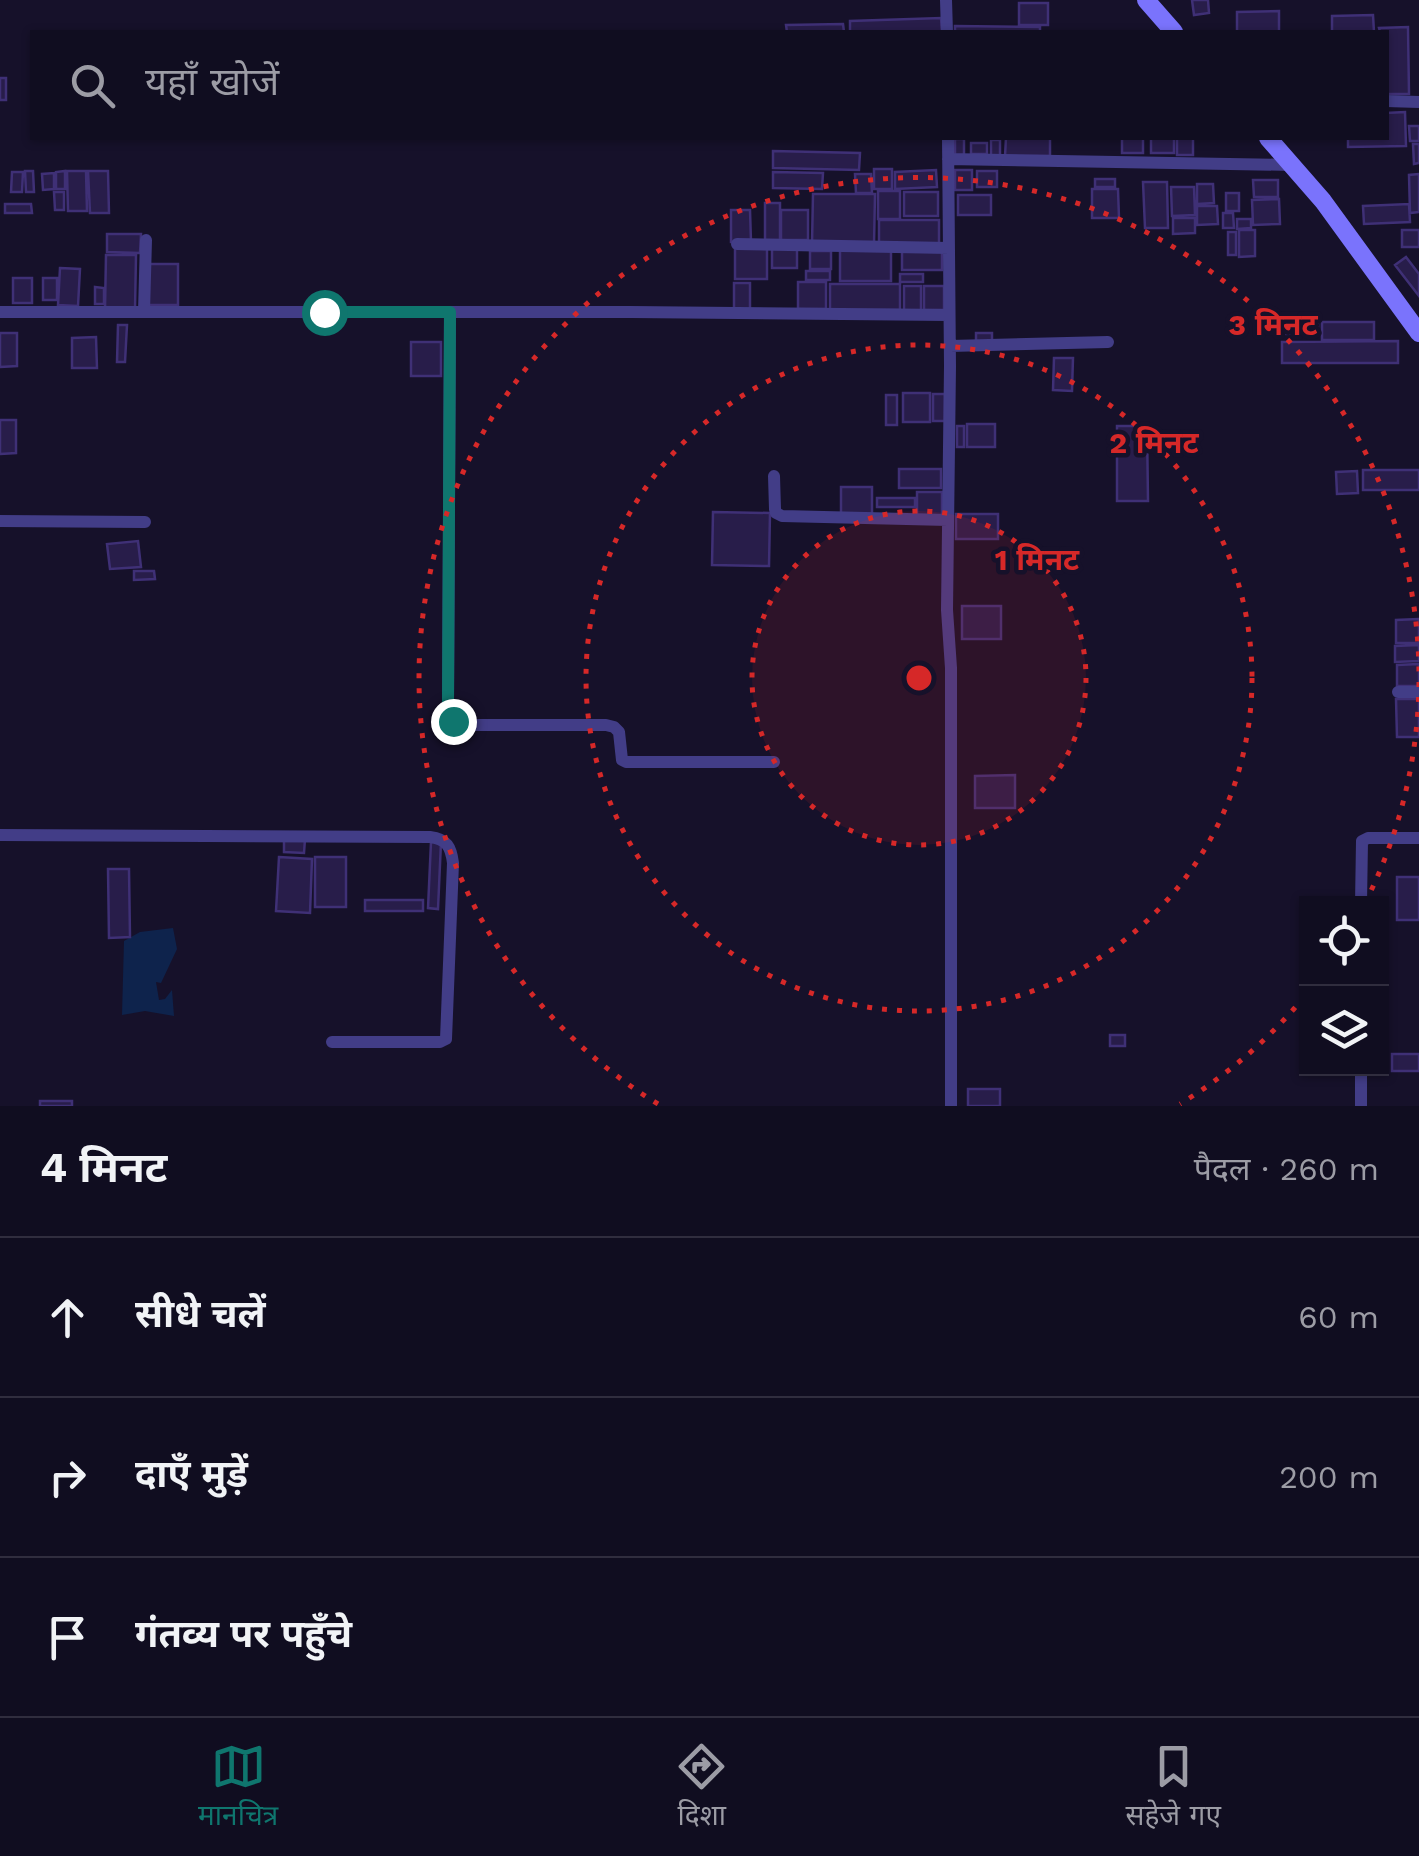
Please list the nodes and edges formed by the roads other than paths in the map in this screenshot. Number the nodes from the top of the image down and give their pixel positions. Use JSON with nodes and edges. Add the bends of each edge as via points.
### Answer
{"nodes":[{"id":1,"x":946,"y":0,"type":"edge"},
{"id":2,"x":1146,"y":0,"type":"edge"},
{"id":3,"x":946,"y":30,"type":"edge"},
{"id":4,"x":1172,"y":30,"type":"edge"},
{"id":5,"x":1389,"y":101,"type":"edge"},
{"id":6,"x":1419,"y":102,"type":"edge"},
{"id":7,"x":948,"y":140,"type":"edge"},
{"id":8,"x":1270,"y":140,"type":"edge"},
{"id":9,"x":948,"y":159,"type":"junction"},
{"id":10,"x":1292,"y":164,"type":"junction"},
{"id":11,"x":146,"y":240,"type":"dead end"},
{"id":12,"x":737,"y":244,"type":"dead end"},
{"id":13,"x":949,"y":248,"type":"junction"},
{"id":14,"x":0,"y":312,"type":"edge"},
{"id":15,"x":144,"y":312,"type":"junction"},
{"id":16,"x":450,"y":312,"type":"junction"},
{"id":17,"x":950,"y":315,"type":"junction"},
{"id":18,"x":1419,"y":333,"type":"edge"},
{"id":19,"x":1108,"y":342,"type":"dead end"},
{"id":20,"x":950,"y":346,"type":"junction"},
{"id":21,"x":774,"y":476,"type":"dead end"},
{"id":22,"x":948,"y":520,"type":"junction"},
{"id":23,"x":0,"y":521,"type":"edge"},
{"id":24,"x":145,"y":522,"type":"dead end"},
{"id":25,"x":1398,"y":692,"type":"dead end"},
{"id":26,"x":1419,"y":692,"type":"edge"},
{"id":27,"x":774,"y":762,"type":"dead end"},
{"id":28,"x":0,"y":835,"type":"edge"},
{"id":29,"x":1419,"y":838,"type":"edge"},
{"id":30,"x":1361,"y":896,"type":"edge"},
{"id":31,"x":332,"y":1042,"type":"dead end"},
{"id":32,"x":1361,"y":1076,"type":"edge"},
{"id":33,"x":951,"y":1106,"type":"edge"},
{"id":34,"x":1361,"y":1106,"type":"edge"}],
"edges":[{"from":1,"to":3,"type":"street"},
{"from":2,"to":4,"type":"main road"},
{"from":5,"to":6,"type":"street"},
{"from":7,"to":9,"type":"street"},
{"from":8,"to":10,"type":"main road"},
{"from":9,"to":10,"type":"street"},
{"from":9,"to":13,"type":"street"},
{"from":10,"to":18,"type":"main road"},
{"from":11,"to":15,"type":"street"},
{"from":12,"to":13,"type":"street"},
{"from":13,"to":17,"type":"street"},
{"from":14,"to":15,"type":"street"},
{"from":15,"to":16,"type":"street"},
{"from":16,"to":17,"type":"street"},
{"from":16,"to":27,"type":"street","via":[[453,721],[606,725],[619,732],[626,762]]},
{"from":17,"to":20,"type":"street"},
{"from":19,"to":20,"type":"street"},
{"from":20,"to":22,"type":"street"},
{"from":21,"to":22,"type":"street","via":[[776,512],[782,516]]},
{"from":22,"to":33,"type":"street"},
{"from":23,"to":24,"type":"street"},
{"from":25,"to":26,"type":"street"},
{"from":28,"to":31,"type":"street","via":[[441,838],[453,864],[446,1038]]},
{"from":29,"to":30,"type":"street","via":[[1364,839]]},
{"from":32,"to":34,"type":"street"}]}
